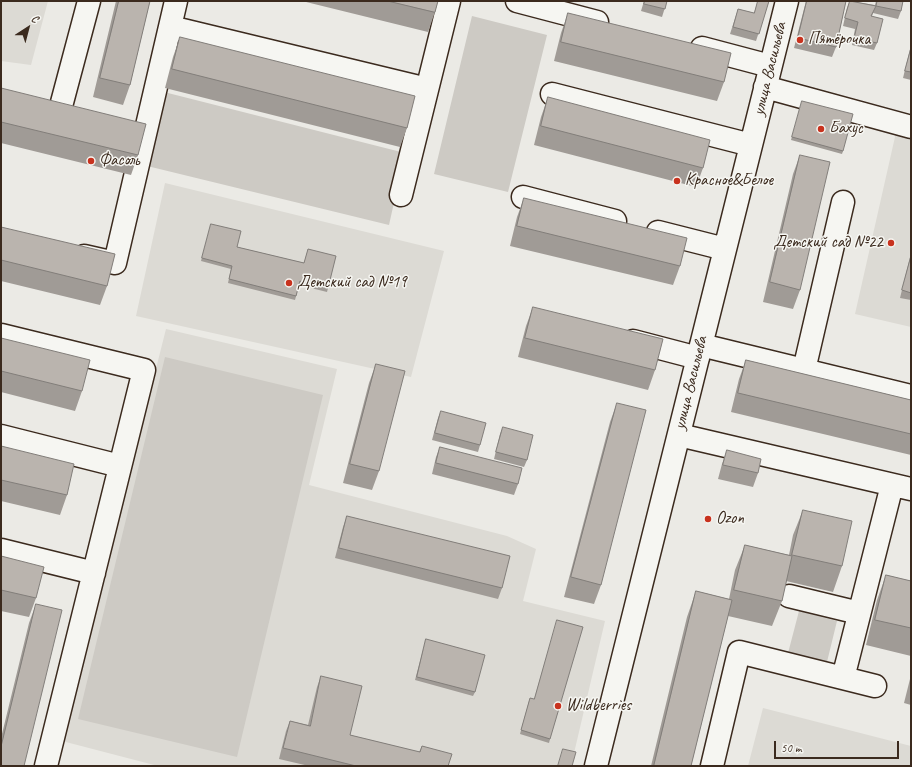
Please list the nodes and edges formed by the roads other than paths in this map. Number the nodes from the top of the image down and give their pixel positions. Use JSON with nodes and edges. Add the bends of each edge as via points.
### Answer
{"nodes":[{"id":1,"x":89,"y":1,"type":"edge"},
{"id":2,"x":176,"y":1,"type":"edge"},
{"id":3,"x":449,"y":1,"type":"edge"},
{"id":4,"x":517,"y":1,"type":"edge"},
{"id":5,"x":787,"y":1,"type":"edge"},
{"id":6,"x":616,"y":26,"type":"edge"},
{"id":7,"x":170,"y":27,"type":"junction"},
{"id":8,"x":685,"y":44,"type":"edge"},
{"id":9,"x":770,"y":66,"type":"junction"},
{"id":10,"x":765,"y":87,"type":"junction"},
{"id":11,"x":427,"y":89,"type":"junction"},
{"id":12,"x":552,"y":94,"type":"dead end"},
{"id":13,"x":38,"y":105,"type":"edge"},
{"id":14,"x":911,"y":127,"type":"edge"},
{"id":15,"x":750,"y":145,"type":"junction"},
{"id":16,"x":401,"y":195,"type":"dead end"},
{"id":17,"x":523,"y":196,"type":"dead end"},
{"id":18,"x":843,"y":202,"type":"dead end"},
{"id":19,"x":725,"y":249,"type":"junction"},
{"id":20,"x":62,"y":250,"type":"edge"},
{"id":21,"x":1,"y":335,"type":"edge"},
{"id":22,"x":615,"y":336,"type":"edge"},
{"id":23,"x":700,"y":352,"type":"junction"},
{"id":24,"x":804,"y":370,"type":"junction"},
{"id":25,"x":911,"y":396,"type":"edge"},
{"id":26,"x":679,"y":435,"type":"junction"},
{"id":27,"x":1,"y":436,"type":"edge"},
{"id":28,"x":120,"y":466,"type":"junction"},
{"id":29,"x":901,"y":487,"type":"edge"},
{"id":30,"x":1,"y":550,"type":"edge"},
{"id":31,"x":94,"y":573,"type":"junction"},
{"id":32,"x":789,"y":596,"type":"edge"},
{"id":33,"x":859,"y":613,"type":"junction"},
{"id":34,"x":843,"y":678,"type":"junction"},
{"id":35,"x":876,"y":686,"type":"dead end"},
{"id":36,"x":46,"y":766,"type":"edge"},
{"id":37,"x":596,"y":766,"type":"edge"},
{"id":38,"x":712,"y":766,"type":"edge"}],
"edges":[{"from":1,"to":13,"type":"street","via":[[68,112]]},
{"from":2,"to":7,"type":"street"},
{"from":3,"to":11,"type":"street"},
{"from":4,"to":6,"type":"street"},
{"from":5,"to":9,"type":"street","name":"улица Васильева"},
{"from":7,"to":11,"type":"street"},
{"from":7,"to":20,"type":"street","via":[[138,129],[115,263]]},
{"from":8,"to":9,"type":"street"},
{"from":9,"to":10,"type":"street","name":"улица Васильева"},
{"from":10,"to":14,"type":"street"},
{"from":10,"to":15,"type":"street","name":"улица Васильева"},
{"from":11,"to":16,"type":"street"},
{"from":12,"to":15,"type":"street"},
{"from":15,"to":19,"type":"street","name":"улица Васильева"},
{"from":17,"to":19,"type":"street"},
{"from":18,"to":24,"type":"street"},
{"from":19,"to":23,"type":"street","name":"улица Васильева"},
{"from":21,"to":28,"type":"street","via":[[144,370]]},
{"from":22,"to":23,"type":"street"},
{"from":23,"to":24,"type":"street"},
{"from":23,"to":26,"type":"street","name":"улица Васильева"},
{"from":24,"to":25,"type":"street"},
{"from":26,"to":29,"type":"street"},
{"from":26,"to":37,"type":"street","name":"улица Васильева"},
{"from":27,"to":28,"type":"street"},
{"from":28,"to":31,"type":"street"},
{"from":29,"to":33,"type":"street"},
{"from":30,"to":31,"type":"street"},
{"from":31,"to":36,"type":"street"},
{"from":32,"to":33,"type":"street"},
{"from":33,"to":34,"type":"street"},
{"from":34,"to":35,"type":"street"},
{"from":34,"to":38,"type":"street","via":[[739,652]]}]}
